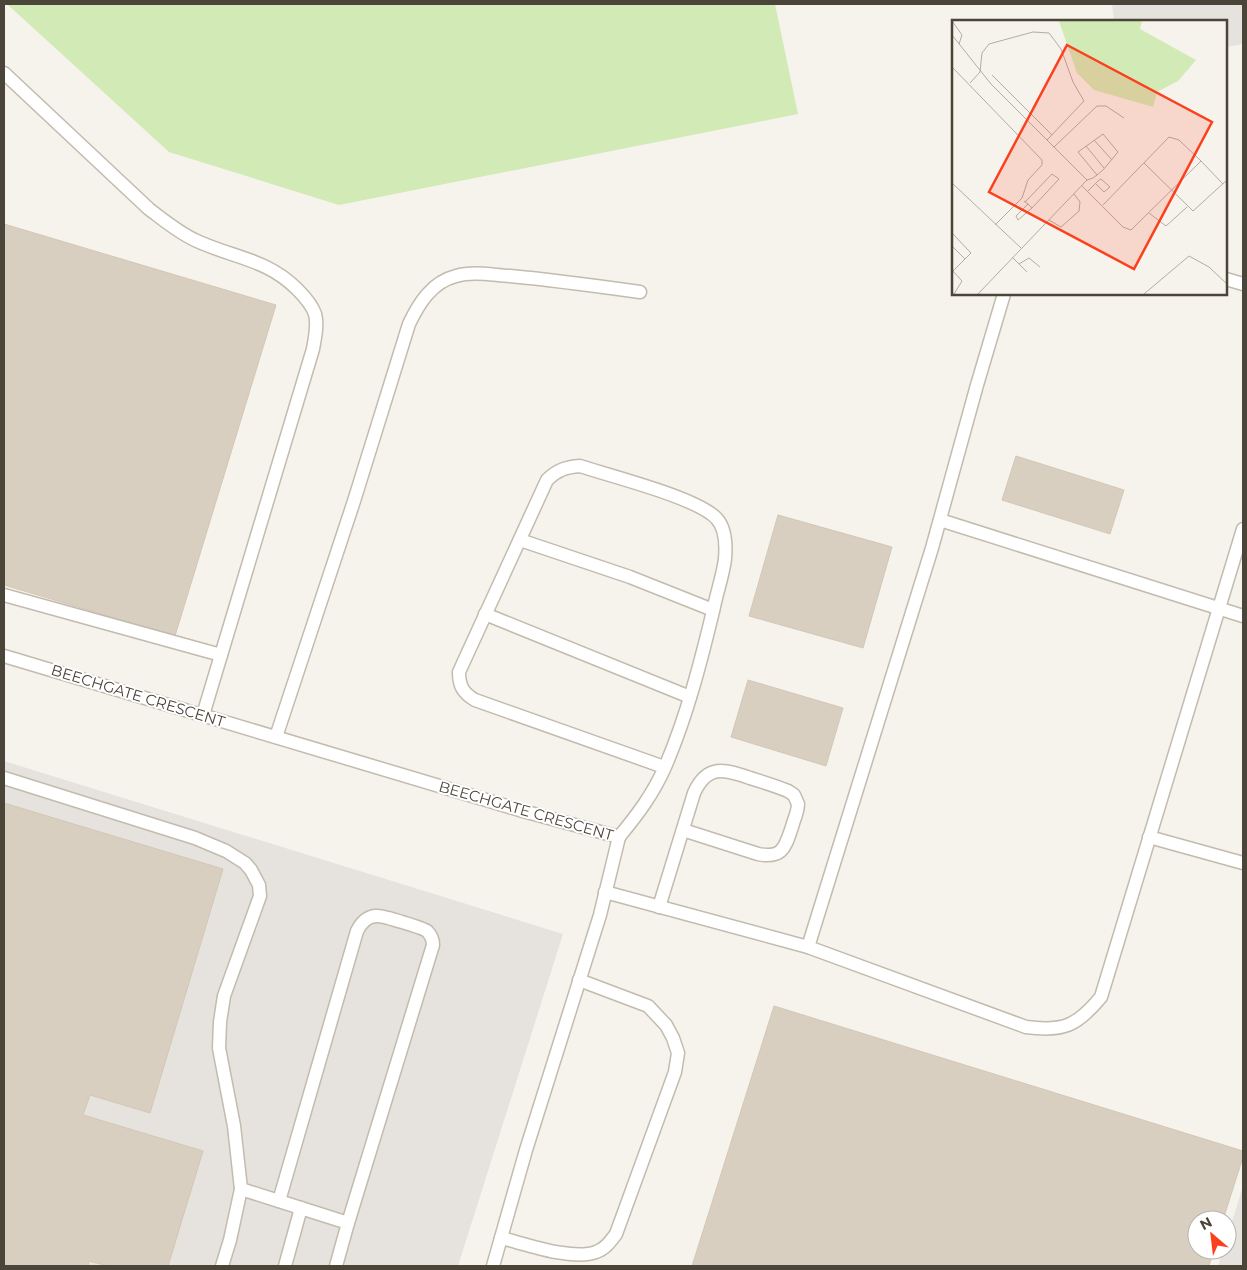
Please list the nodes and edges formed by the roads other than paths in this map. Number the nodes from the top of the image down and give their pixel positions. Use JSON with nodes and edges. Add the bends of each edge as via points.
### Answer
{"nodes":[{"id":1,"x":4,"y":73,"type":"edge"},
{"id":2,"x":1227,"y":279,"type":"edge"},
{"id":3,"x":1243,"y":284,"type":"edge"},
{"id":4,"x":640,"y":292,"type":"dead end"},
{"id":5,"x":1004,"y":295,"type":"edge"},
{"id":6,"x":940,"y":520,"type":"junction"},
{"id":7,"x":1243,"y":529,"type":"edge"},
{"id":8,"x":520,"y":540,"type":"junction"},
{"id":9,"x":4,"y":595,"type":"edge"},
{"id":10,"x":1219,"y":608,"type":"junction"},
{"id":11,"x":713,"y":610,"type":"junction"},
{"id":12,"x":485,"y":614,"type":"junction"},
{"id":13,"x":1243,"y":616,"type":"edge"},
{"id":14,"x":221,"y":655,"type":"junction"},
{"id":15,"x":4,"y":656,"type":"edge"},
{"id":16,"x":690,"y":696,"type":"junction"},
{"id":17,"x":203,"y":715,"type":"junction"},
{"id":18,"x":276,"y":737,"type":"junction"},
{"id":19,"x":664,"y":768,"type":"junction"},
{"id":20,"x":4,"y":778,"type":"edge"},
{"id":21,"x":683,"y":830,"type":"junction"},
{"id":22,"x":619,"y":836,"type":"junction"},
{"id":23,"x":1149,"y":838,"type":"junction"},
{"id":24,"x":1243,"y":864,"type":"edge"},
{"id":25,"x":605,"y":892,"type":"junction"},
{"id":26,"x":659,"y":907,"type":"junction"},
{"id":27,"x":808,"y":947,"type":"junction"},
{"id":28,"x":579,"y":980,"type":"junction"},
{"id":29,"x":241,"y":1190,"type":"junction"},
{"id":30,"x":279,"y":1201,"type":"junction"},
{"id":31,"x":301,"y":1208,"type":"junction"},
{"id":32,"x":348,"y":1223,"type":"junction"},
{"id":33,"x":501,"y":1238,"type":"junction"},
{"id":34,"x":222,"y":1266,"type":"edge"},
{"id":35,"x":285,"y":1266,"type":"edge"},
{"id":36,"x":336,"y":1266,"type":"edge"},
{"id":37,"x":493,"y":1266,"type":"edge"}],
"edges":[{"from":1,"to":14,"type":"lane","via":[[172,228],[197,241],[274,270],[292,283],[315,314],[314,349]]},
{"from":2,"to":3,"type":"lane"},
{"from":4,"to":18,"type":"lane","via":[[476,273],[443,281],[418,305],[409,324]]},
{"from":5,"to":6,"type":"lane"},
{"from":6,"to":10,"type":"lane"},
{"from":6,"to":27,"type":"lane"},
{"from":7,"to":10,"type":"lane"},
{"from":8,"to":11,"type":"lane","via":[[630,577]]},
{"from":8,"to":11,"type":"lane","via":[[547,480],[569,467],[580,466],[681,498],[707,510],[718,520],[725,535],[724,559]]},
{"from":8,"to":12,"type":"lane"},
{"from":9,"to":14,"type":"lane"},
{"from":10,"to":13,"type":"lane"},
{"from":10,"to":23,"type":"lane"},
{"from":11,"to":16,"type":"lane"},
{"from":12,"to":16,"type":"lane"},
{"from":12,"to":19,"type":"lane","via":[[459,672],[459,682],[466,694]]},
{"from":14,"to":17,"type":"lane"},
{"from":15,"to":17,"type":"lane","name":"BEECHGATE CRESCENT"},
{"from":16,"to":19,"type":"lane"},
{"from":17,"to":18,"type":"lane","name":"BEECHGATE CRESCENT"},
{"from":18,"to":22,"type":"lane","name":"BEECHGATE CRESCENT","via":[[523,811]]},
{"from":19,"to":22,"type":"lane","via":[[646,804]]},
{"from":20,"to":29,"type":"lane","via":[[195,838],[245,863],[256,877],[260,896],[224,996],[220,1022],[219,1048],[234,1126]]},
{"from":21,"to":21,"type":"lane","via":[[699,782],[721,770],[788,791],[798,804],[786,846],[774,855],[758,854]]},
{"from":21,"to":26,"type":"lane"},
{"from":22,"to":25,"type":"lane","name":"BEECHGATE CRESCENT"},
{"from":23,"to":24,"type":"lane"},
{"from":23,"to":27,"type":"lane","via":[[1100,996],[1087,1014],[1059,1028],[1026,1027]]},
{"from":25,"to":26,"type":"lane"},
{"from":25,"to":28,"type":"lane","name":"BEECHGATE CRESCENT"},
{"from":26,"to":27,"type":"lane"},
{"from":28,"to":33,"type":"lane","name":"BEECHGATE CRESCENT"},
{"from":28,"to":33,"type":"lane","via":[[648,1006],[673,1038],[678,1053],[675,1072],[616,1234],[608,1245],[588,1255],[572,1255]]},
{"from":29,"to":30,"type":"lane"},
{"from":29,"to":34,"type":"lane"},
{"from":30,"to":31,"type":"lane"},
{"from":30,"to":32,"type":"lane","via":[[356,931],[366,919],[378,916],[423,928],[433,945]]},
{"from":31,"to":32,"type":"lane"},
{"from":31,"to":35,"type":"lane"},
{"from":32,"to":36,"type":"lane"},
{"from":33,"to":37,"type":"lane","name":"BEECHGATE CRESCENT"}]}
